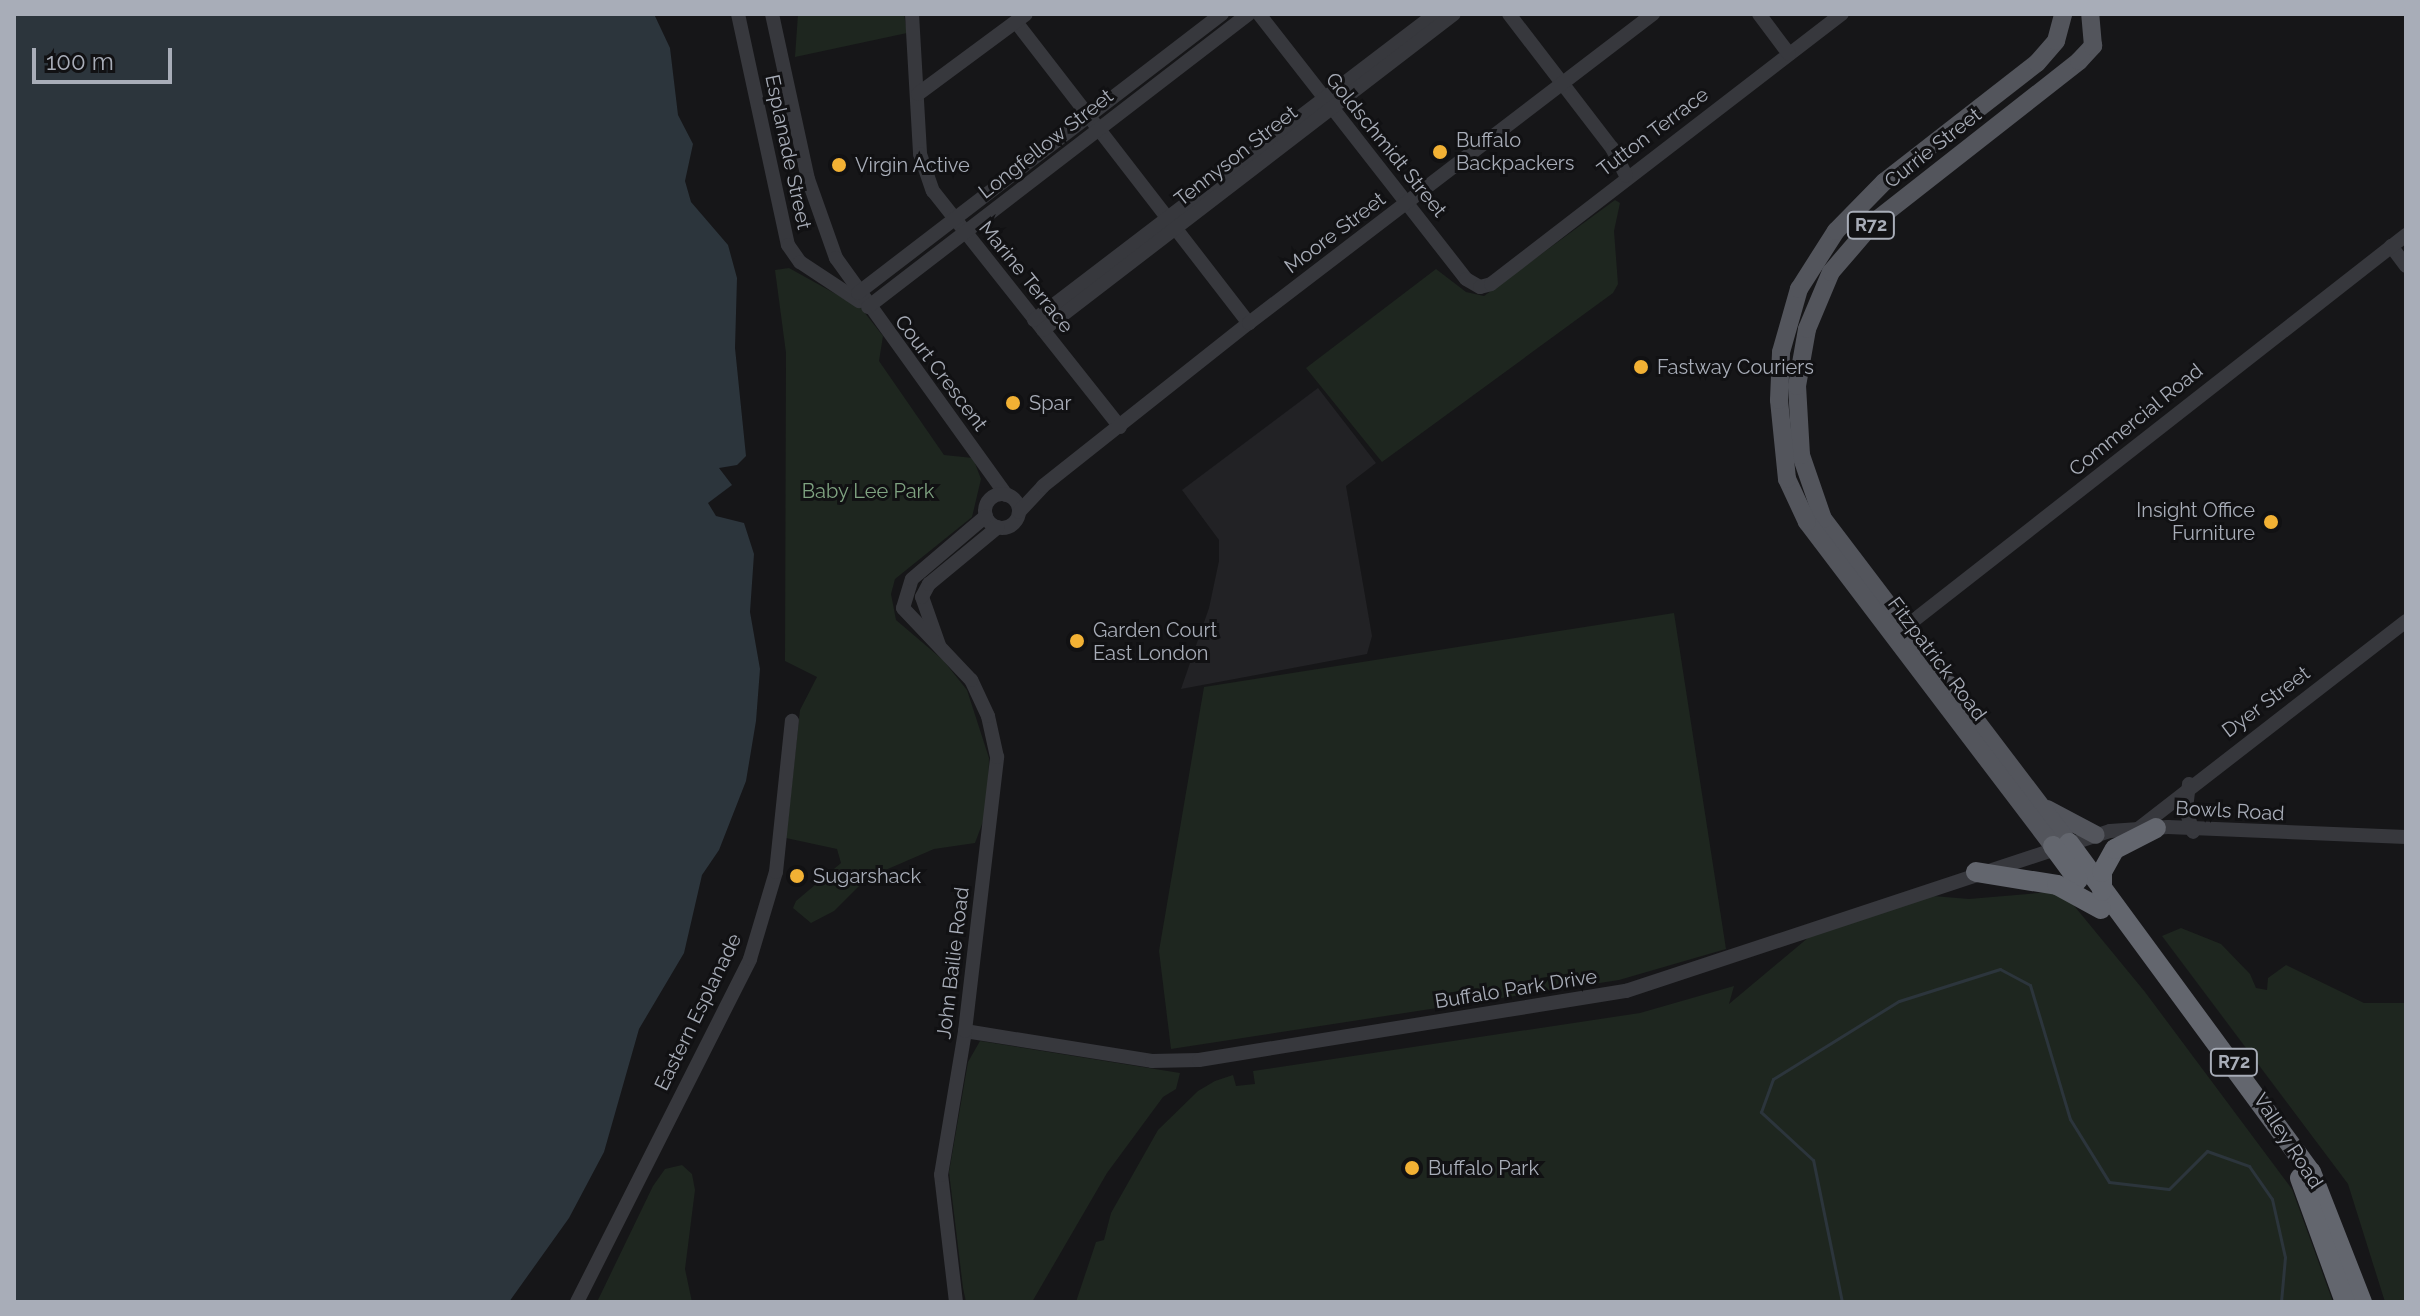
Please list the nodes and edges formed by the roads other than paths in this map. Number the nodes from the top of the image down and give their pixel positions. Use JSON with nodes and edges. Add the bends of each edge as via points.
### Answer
{"nodes":[{"id":1,"x":738,"y":14,"type":"edge"},
{"id":2,"x":912,"y":14,"type":"edge"},
{"id":3,"x":1222,"y":14,"type":"edge"},
{"id":4,"x":1248,"y":14,"type":"edge"},
{"id":5,"x":1259,"y":14,"type":"edge"},
{"id":6,"x":1435,"y":14,"type":"edge"},
{"id":7,"x":1454,"y":14,"type":"edge"},
{"id":8,"x":1509,"y":14,"type":"edge"},
{"id":9,"x":1653,"y":14,"type":"edge"},
{"id":10,"x":1759,"y":14,"type":"edge"},
{"id":11,"x":1842,"y":14,"type":"edge"},
{"id":12,"x":2063,"y":14,"type":"edge"},
{"id":13,"x":2090,"y":14,"type":"edge"},
{"id":14,"x":774,"y":16,"type":"edge"},
{"id":15,"x":1021,"y":18,"type":"edge"},
{"id":16,"x":1789,"y":54,"type":"junction"},
{"id":17,"x":1565,"y":84,"type":"junction"},
{"id":18,"x":918,"y":94,"type":"junction"},
{"id":19,"x":1326,"y":104,"type":"junction"},
{"id":20,"x":1093,"y":123,"type":"junction"},
{"id":21,"x":1626,"y":176,"type":"junction"},
{"id":22,"x":1407,"y":204,"type":"junction"},
{"id":23,"x":954,"y":220,"type":"junction"},
{"id":24,"x":1172,"y":224,"type":"junction"},
{"id":25,"x":965,"y":232,"type":"junction"},
{"id":26,"x":2406,"y":235,"type":"edge"},
{"id":27,"x":2391,"y":246,"type":"junction"},
{"id":28,"x":2406,"y":266,"type":"edge"},
{"id":29,"x":1491,"y":284,"type":"joint"},
{"id":30,"x":858,"y":293,"type":"junction"},
{"id":31,"x":868,"y":307,"type":"junction"},
{"id":32,"x":1249,"y":323,"type":"junction"},
{"id":33,"x":1039,"y":325,"type":"junction"},
{"id":34,"x":1120,"y":427,"type":"junction"},
{"id":35,"x":983,"y":462,"type":"junction"},
{"id":36,"x":1042,"y":486,"type":"junction"},
{"id":37,"x":1792,"y":495,"type":"joint"},
{"id":38,"x":1008,"y":496,"type":"junction"},
{"id":39,"x":987,"y":510,"type":"junction"},
{"id":40,"x":1019,"y":512,"type":"junction"},
{"id":41,"x":1823,"y":519,"type":"joint"},
{"id":42,"x":998,"y":527,"type":"junction"},
{"id":43,"x":2406,"y":621,"type":"edge"},
{"id":44,"x":1898,"y":633,"type":"junction"},
{"id":45,"x":939,"y":645,"type":"junction"},
{"id":46,"x":792,"y":721,"type":"dead end"},
{"id":47,"x":2189,"y":784,"type":"junction"},
{"id":48,"x":2176,"y":796,"type":"junction"},
{"id":49,"x":2041,"y":806,"type":"junction"},
{"id":50,"x":2154,"y":828,"type":"junction"},
{"id":51,"x":2193,"y":832,"type":"junction"},
{"id":52,"x":2096,"y":835,"type":"junction"},
{"id":53,"x":2406,"y":837,"type":"edge"},
{"id":54,"x":2061,"y":845,"type":"junction"},
{"id":55,"x":1976,"y":872,"type":"junction"},
{"id":56,"x":2101,"y":900,"type":"junction"},
{"id":57,"x":965,"y":1031,"type":"junction"},
{"id":58,"x":577,"y":1302,"type":"edge"},
{"id":59,"x":956,"y":1302,"type":"edge"},
{"id":60,"x":2345,"y":1302,"type":"edge"},
{"id":61,"x":2362,"y":1302,"type":"edge"}],
"edges":[{"from":1,"to":31,"type":"street","name":"Esplanade Street","via":[[788,245],[800,262]]},
{"from":2,"to":18,"type":"street","name":"Marine Terrace"},
{"from":3,"to":20,"type":"street","name":"Longfellow Street"},
{"from":4,"to":20,"type":"street","name":"Longfellow Street"},
{"from":5,"to":19,"type":"street","name":"Goldschmidt Street"},
{"from":6,"to":19,"type":"street","name":"Tennyson Street"},
{"from":7,"to":19,"type":"street","name":"Tennyson Street"},
{"from":8,"to":17,"type":"street"},
{"from":9,"to":17,"type":"street","name":"Moore Street"},
{"from":10,"to":16,"type":"street"},
{"from":11,"to":16,"type":"street","name":"Tutton Terrace"},
{"from":12,"to":37,"type":"main road","name":"Currie Street","number":"R72","via":[[2056,41],[2037,63],[1884,182],[1836,231],[1799,289],[1781,352]]},
{"from":13,"to":41,"type":"main road","name":"Currie Street","number":"R72","via":[[2093,46],[2079,61],[1874,222],[1831,272],[1807,329],[1797,386],[1801,455]]},
{"from":14,"to":30,"type":"street","name":"Court Crescent","via":[[821,223]]},
{"from":15,"to":18,"type":"street"},
{"from":15,"to":20,"type":"street"},
{"from":16,"to":21,"type":"street","name":"Tutton Terrace"},
{"from":17,"to":21,"type":"street"},
{"from":17,"to":22,"type":"street","name":"Moore Street"},
{"from":18,"to":23,"type":"street","name":"Marine Terrace","via":[[922,167]]},
{"from":19,"to":22,"type":"street","name":"Goldschmidt Street"},
{"from":19,"to":24,"type":"street","name":"Tennyson Street"},
{"from":20,"to":23,"type":"street","name":"Longfellow Street"},
{"from":20,"to":24,"type":"street"},
{"from":20,"to":25,"type":"street","name":"Longfellow Street"},
{"from":21,"to":29,"type":"street","name":"Tutton Terrace"},
{"from":22,"to":29,"type":"street","name":"Goldschmidt Street","via":[[1466,279],[1480,287]]},
{"from":22,"to":32,"type":"street","name":"Moore Street"},
{"from":23,"to":25,"type":"street","name":"Marine Terrace"},
{"from":23,"to":30,"type":"street","name":"Longfellow Street"},
{"from":24,"to":32,"type":"street"},
{"from":24,"to":33,"type":"street","name":"Tennyson Street"},
{"from":25,"to":31,"type":"street","name":"Longfellow Street"},
{"from":25,"to":33,"type":"street","name":"Marine Terrace"},
{"from":26,"to":27,"type":"street","name":"Commercial Road"},
{"from":27,"to":28,"type":"street"},
{"from":27,"to":44,"type":"street","name":"Commercial Road"},
{"from":30,"to":31,"type":"street","name":"Court Crescent"},
{"from":31,"to":35,"type":"street","name":"Court Crescent"},
{"from":32,"to":34,"type":"street","name":"Moore Street"},
{"from":33,"to":34,"type":"street","name":"Marine Terrace"},
{"from":34,"to":36,"type":"street","name":"Moore Street"},
{"from":35,"to":38,"type":"street","name":"Court Crescent"},
{"from":35,"to":39,"type":"street","name":"Court Crescent"},
{"from":36,"to":38,"type":"street","name":"Moore Street"},
{"from":36,"to":40,"type":"street","name":"Moore Street"},
{"from":37,"to":44,"type":"main road","name":"Fitzpatrick Road","number":"R72"},
{"from":38,"to":39,"type":"street","name":"Moore Street"},
{"from":38,"to":40,"type":"street","name":"Court Crescent"},
{"from":39,"to":42,"type":"street"},
{"from":39,"to":45,"type":"street","name":"John Bailie Road","via":[[912,579],[903,608],[924,636]]},
{"from":40,"to":42,"type":"street","name":"Moore Street","via":[[1011,525]]},
{"from":41,"to":44,"type":"main road","name":"Fitzpatrick Road","number":"R72"},
{"from":42,"to":45,"type":"street","name":"John Bailie Road","via":[[929,584],[922,597]]},
{"from":43,"to":47,"type":"street","name":"Dyer Street"},
{"from":44,"to":49,"type":"main road","name":"Fitzpatrick Road","number":"R72"},
{"from":44,"to":54,"type":"main road","name":"Fitzpatrick Road","number":"R72"},
{"from":45,"to":57,"type":"street","name":"John Bailie Road","via":[[979,695],[997,757]]},
{"from":46,"to":58,"type":"street","name":"Eastern Esplanade","via":[[776,872],[750,959]]},
{"from":47,"to":48,"type":"street","name":"Dyer Street"},
{"from":47,"to":51,"type":"street","via":[[2186,810]]},
{"from":48,"to":50,"type":"street"},
{"from":48,"to":50,"type":"street","name":"Dyer Street"},
{"from":49,"to":52,"type":"main road"},
{"from":49,"to":54,"type":"main road","name":"Fitzpatrick Road","number":"R72"},
{"from":50,"to":51,"type":"street","name":"Bowls Road"},
{"from":50,"to":52,"type":"street","name":"Bowls Road"},
{"from":50,"to":56,"type":"highway","via":[[2115,849],[2102,872]]},
{"from":51,"to":53,"type":"street","name":"Bowls Road"},
{"from":52,"to":54,"type":"street","name":"Bowls Road"},
{"from":54,"to":55,"type":"street","name":"Buffalo Park Drive"},
{"from":54,"to":56,"type":"highway","name":"Valley Road","number":"R72"},
{"from":55,"to":56,"type":"highway","via":[[2045,881]]},
{"from":55,"to":57,"type":"street","name":"Buffalo Park Drive","via":[[1725,962],[1626,991],[1199,1060],[1152,1061]]},
{"from":56,"to":60,"type":"highway","name":"Valley Road","number":"R72","via":[[2282,1148],[2313,1208]]},
{"from":56,"to":61,"type":"highway","name":"Valley Road","number":"R72","via":[[2311,1172]]},
{"from":57,"to":59,"type":"street","name":"John Bailie Road","via":[[941,1175]]}]}
